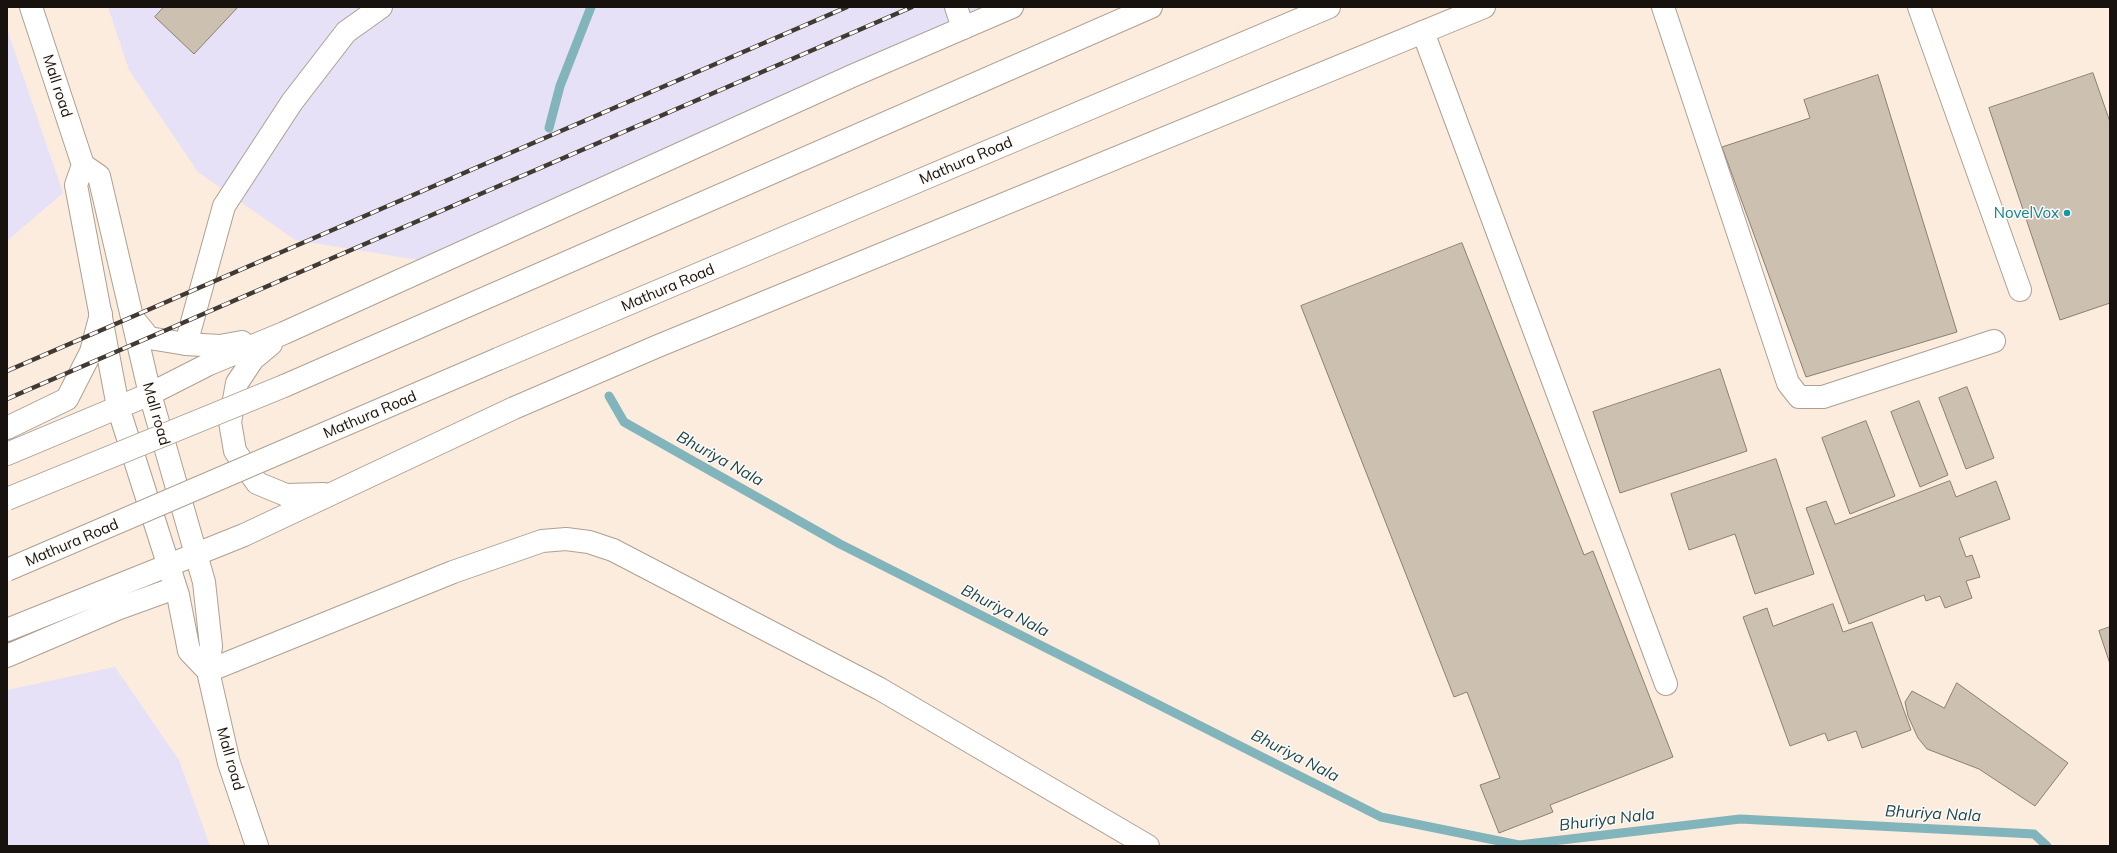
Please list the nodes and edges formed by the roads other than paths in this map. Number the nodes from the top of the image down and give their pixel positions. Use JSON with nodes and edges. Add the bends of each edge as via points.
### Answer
{"nodes":[{"id":1,"x":31,"y":7,"type":"edge"},
{"id":2,"x":381,"y":7,"type":"edge"},
{"id":3,"x":956,"y":7,"type":"edge"},
{"id":4,"x":1012,"y":7,"type":"edge"},
{"id":5,"x":1151,"y":7,"type":"edge"},
{"id":6,"x":1329,"y":7,"type":"edge"},
{"id":7,"x":1484,"y":7,"type":"edge"},
{"id":8,"x":1662,"y":7,"type":"edge"},
{"id":9,"x":1919,"y":7,"type":"edge"},
{"id":10,"x":962,"y":28,"type":"junction"},
{"id":11,"x":1423,"y":32,"type":"junction"},
{"id":12,"x":83,"y":165,"type":"junction"},
{"id":13,"x":2020,"y":290,"type":"dead end"},
{"id":14,"x":101,"y":314,"type":"junction"},
{"id":15,"x":132,"y":317,"type":"junction"},
{"id":16,"x":284,"y":332,"type":"junction"},
{"id":17,"x":1994,"y":341,"type":"dead end"},
{"id":18,"x":186,"y":344,"type":"junction"},
{"id":19,"x":150,"y":394,"type":"junction"},
{"id":20,"x":118,"y":407,"type":"junction"},
{"id":21,"x":7,"y":428,"type":"edge"},
{"id":22,"x":7,"y":454,"type":"edge"},
{"id":23,"x":331,"y":494,"type":"junction"},
{"id":24,"x":7,"y":499,"type":"edge"},
{"id":25,"x":196,"y":553,"type":"junction"},
{"id":26,"x":168,"y":564,"type":"junction"},
{"id":27,"x":7,"y":570,"type":"edge"},
{"id":28,"x":175,"y":588,"type":"junction"},
{"id":29,"x":7,"y":630,"type":"edge"},
{"id":30,"x":7,"y":656,"type":"edge"},
{"id":31,"x":208,"y":671,"type":"junction"},
{"id":32,"x":1666,"y":684,"type":"dead end"},
{"id":33,"x":257,"y":846,"type":"edge"},
{"id":34,"x":1148,"y":846,"type":"edge"}],
"edges":[{"from":1,"to":12,"type":"main road","name":"Mall road"},
{"from":2,"to":18,"type":"main road","via":[[346,32],[292,102],[224,206]]},
{"from":3,"to":10,"type":"main road"},
{"from":4,"to":10,"type":"main road"},
{"from":5,"to":24,"type":"main road","bridge":true,"via":[[284,386]]},
{"from":6,"to":27,"type":"main road","name":"Mathura Road","bridge":true},
{"from":7,"to":11,"type":"main road"},
{"from":8,"to":17,"type":"main road","via":[[1788,383],[1799,397],[1823,397]]},
{"from":9,"to":13,"type":"main road"},
{"from":10,"to":16,"type":"main road"},
{"from":11,"to":23,"type":"main road","via":[[658,346],[514,408]]},
{"from":11,"to":32,"type":"main road"},
{"from":12,"to":14,"type":"main road","via":[[76,185]]},
{"from":12,"to":15,"type":"main road","name":"Mall road","via":[[99,176]]},
{"from":14,"to":20,"type":"main road"},
{"from":14,"to":21,"type":"main road","via":[[91,352],[67,399]]},
{"from":15,"to":18,"type":"main road","via":[[149,338]]},
{"from":15,"to":19,"type":"main road","name":"Mall road"},
{"from":16,"to":18,"type":"main road","via":[[220,346]]},
{"from":16,"to":19,"type":"main road","via":[[209,364]]},
{"from":16,"to":23,"type":"main road","via":[[253,359],[237,383],[230,422],[234,451],[257,483],[286,494]]},
{"from":19,"to":20,"type":"main road"},
{"from":19,"to":25,"type":"main road","name":"Mall road"},
{"from":20,"to":22,"type":"main road"},
{"from":20,"to":26,"type":"main road"},
{"from":23,"to":25,"type":"main road","via":[[244,535]]},
{"from":25,"to":26,"type":"main road"},
{"from":25,"to":31,"type":"main road","name":"Mall road","via":[[204,582],[211,646]]},
{"from":26,"to":28,"type":"main road"},
{"from":26,"to":29,"type":"main road"},
{"from":28,"to":30,"type":"main road","via":[[117,609]]},
{"from":28,"to":31,"type":"main road","via":[[189,651]]},
{"from":31,"to":33,"type":"main road","name":"Mall road","via":[[229,763]]},
{"from":31,"to":34,"type":"main road","via":[[453,572],[542,541],[566,539],[589,542],[614,550],[880,689]]}]}
